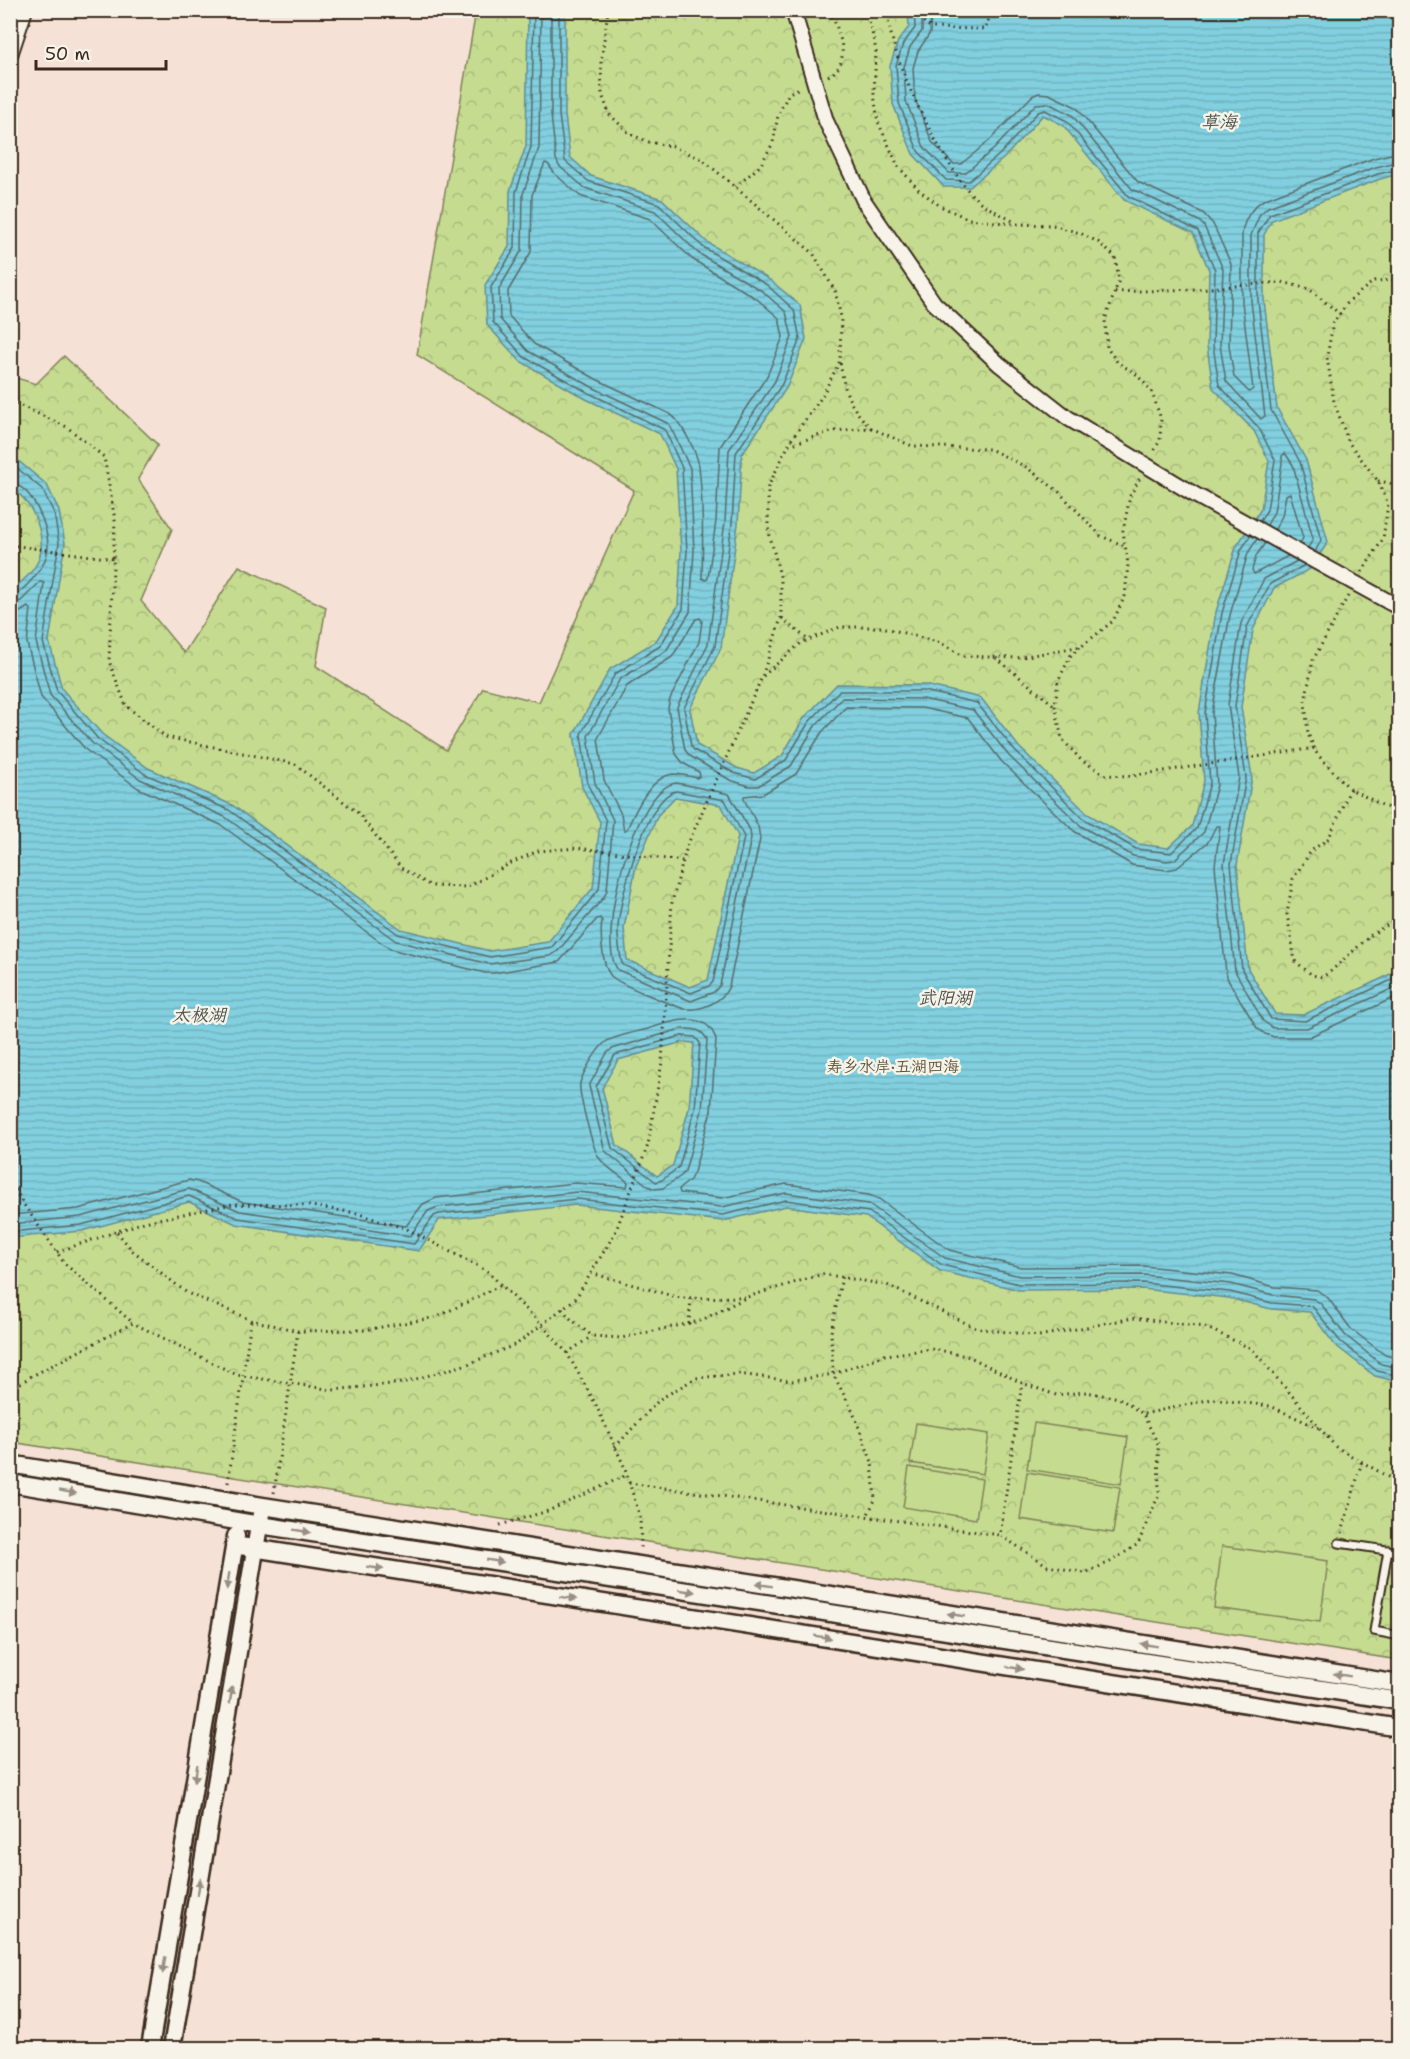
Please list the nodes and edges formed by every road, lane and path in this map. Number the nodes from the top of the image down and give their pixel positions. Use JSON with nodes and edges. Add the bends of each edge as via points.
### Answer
{"nodes":[{"id":1,"x":25,"y":10,"type":"edge"},
{"id":2,"x":608,"y":10,"type":"edge"},
{"id":3,"x":793,"y":10,"type":"edge"},
{"id":4,"x":830,"y":10,"type":"edge"},
{"id":5,"x":867,"y":10,"type":"edge"},
{"id":6,"x":910,"y":10,"type":"edge"},
{"id":7,"x":992,"y":10,"type":"edge"},
{"id":8,"x":889,"y":11,"type":"edge"},
{"id":9,"x":10,"y":56,"type":"edge"},
{"id":10,"x":814,"y":83,"type":"junction"},
{"id":11,"x":735,"y":187,"type":"junction"},
{"id":12,"x":1018,"y":224,"type":"junction"},
{"id":13,"x":1400,"y":280,"type":"edge"},
{"id":14,"x":1116,"y":292,"type":"junction"},
{"id":15,"x":1340,"y":314,"type":"junction"},
{"id":16,"x":840,"y":361,"type":"junction"},
{"id":17,"x":10,"y":401,"type":"edge"},
{"id":18,"x":871,"y":428,"type":"junction"},
{"id":19,"x":789,"y":445,"type":"junction"},
{"id":20,"x":1147,"y":465,"type":"junction"},
{"id":21,"x":1400,"y":477,"type":"edge"},
{"id":22,"x":1378,"y":481,"type":"junction"},
{"id":23,"x":1398,"y":485,"type":"edge"},
{"id":24,"x":10,"y":545,"type":"edge"},
{"id":25,"x":1125,"y":546,"type":"junction"},
{"id":26,"x":114,"y":559,"type":"junction"},
{"id":27,"x":1355,"y":583,"type":"junction"},
{"id":28,"x":1400,"y":608,"type":"edge"},
{"id":29,"x":781,"y":618,"type":"junction"},
{"id":30,"x":808,"y":640,"type":"junction"},
{"id":31,"x":1082,"y":646,"type":"junction"},
{"id":32,"x":994,"y":657,"type":"junction"},
{"id":33,"x":762,"y":677,"type":"junction"},
{"id":34,"x":1055,"y":706,"type":"junction"},
{"id":35,"x":1315,"y":748,"type":"junction"},
{"id":36,"x":1350,"y":789,"type":"junction"},
{"id":37,"x":1400,"y":809,"type":"edge"},
{"id":38,"x":683,"y":861,"type":"junction"},
{"id":39,"x":1400,"y":917,"type":"edge"},
{"id":40,"x":10,"y":1179,"type":"edge"},
{"id":41,"x":117,"y":1232,"type":"junction"},
{"id":42,"x":57,"y":1252,"type":"junction"},
{"id":43,"x":591,"y":1273,"type":"junction"},
{"id":44,"x":842,"y":1277,"type":"junction"},
{"id":45,"x":501,"y":1285,"type":"junction"},
{"id":46,"x":747,"y":1297,"type":"junction"},
{"id":47,"x":691,"y":1298,"type":"junction"},
{"id":48,"x":562,"y":1309,"type":"junction"},
{"id":49,"x":251,"y":1320,"type":"junction"},
{"id":50,"x":133,"y":1323,"type":"junction"},
{"id":51,"x":689,"y":1324,"type":"junction"},
{"id":52,"x":542,"y":1325,"type":"junction"},
{"id":53,"x":298,"y":1331,"type":"junction"},
{"id":54,"x":592,"y":1336,"type":"junction"},
{"id":55,"x":567,"y":1353,"type":"junction"},
{"id":56,"x":833,"y":1374,"type":"junction"},
{"id":57,"x":244,"y":1376,"type":"junction"},
{"id":58,"x":10,"y":1380,"type":"edge"},
{"id":59,"x":22,"y":1382,"type":"junction"},
{"id":60,"x":290,"y":1383,"type":"junction"},
{"id":61,"x":1022,"y":1383,"type":"junction"},
{"id":62,"x":10,"y":1390,"type":"edge"},
{"id":63,"x":1143,"y":1414,"type":"junction"},
{"id":64,"x":1321,"y":1428,"type":"junction"},
{"id":65,"x":615,"y":1447,"type":"junction"},
{"id":66,"x":1362,"y":1461,"type":"junction"},
{"id":67,"x":10,"y":1464,"type":"edge"},
{"id":68,"x":627,"y":1475,"type":"junction"},
{"id":69,"x":1400,"y":1480,"type":"edge"},
{"id":70,"x":10,"y":1483,"type":"edge"},
{"id":71,"x":629,"y":1483,"type":"junction"},
{"id":72,"x":233,"y":1501,"type":"junction"},
{"id":73,"x":267,"y":1507,"type":"junction"},
{"id":74,"x":867,"y":1516,"type":"junction"},
{"id":75,"x":238,"y":1521,"type":"junction"},
{"id":76,"x":260,"y":1525,"type":"junction"},
{"id":77,"x":492,"y":1527,"type":"dead end"},
{"id":78,"x":1000,"y":1535,"type":"junction"},
{"id":79,"x":1340,"y":1544,"type":"joint"},
{"id":80,"x":234,"y":1545,"type":"junction"},
{"id":81,"x":256,"y":1549,"type":"junction"},
{"id":82,"x":1388,"y":1550,"type":"junction"},
{"id":83,"x":1400,"y":1552,"type":"edge"},
{"id":84,"x":642,"y":1566,"type":"junction"},
{"id":85,"x":1400,"y":1636,"type":"edge"},
{"id":86,"x":1400,"y":1684,"type":"edge"},
{"id":87,"x":1400,"y":1701,"type":"edge"},
{"id":88,"x":1400,"y":1728,"type":"edge"},
{"id":89,"x":150,"y":2049,"type":"edge"},
{"id":90,"x":172,"y":2049,"type":"edge"}],
"edges":[{"from":1,"to":9,"type":"street"},
{"from":2,"to":11,"type":"path","via":[[601,62],[602,95],[610,115],[630,134],[702,159]]},
{"from":3,"to":10,"type":"street"},
{"from":4,"to":10,"type":"path","via":[[841,38],[842,60],[834,74]]},
{"from":5,"to":12,"type":"path","via":[[876,50],[874,94],[878,122],[898,166],[940,206],[969,219]]},
{"from":6,"to":7,"type":"path","via":[[931,28],[985,29]]},
{"from":8,"to":12,"type":"path","via":[[889,31],[914,99],[946,160],[974,198]]},
{"from":10,"to":11,"type":"path","via":[[789,93],[778,115],[774,143],[760,166]]},
{"from":10,"to":20,"type":"street","via":[[826,121],[864,201],[934,303],[999,364],[1060,411]]},
{"from":11,"to":16,"type":"path","via":[[813,253],[836,291],[842,317]]},
{"from":12,"to":14,"type":"path","via":[[1052,225],[1098,242],[1115,257],[1119,280]]},
{"from":13,"to":15,"type":"path","via":[[1374,281],[1348,301]]},
{"from":14,"to":15,"type":"path","via":[[1282,282],[1309,289]]},
{"from":14,"to":20,"type":"path","via":[[1105,320],[1107,348],[1118,363],[1136,373],[1151,390],[1161,419],[1160,440]]},
{"from":15,"to":22,"type":"path","via":[[1333,323],[1327,357],[1334,402],[1349,443]]},
{"from":16,"to":18,"type":"path","via":[[844,386],[855,411]]},
{"from":16,"to":19,"type":"path"},
{"from":17,"to":26,"type":"path","via":[[67,427],[104,457],[115,520]]},
{"from":18,"to":19,"type":"path","via":[[833,430]]},
{"from":18,"to":25,"type":"path","via":[[912,446],[990,449],[1026,467],[1058,491],[1101,537]]},
{"from":19,"to":29,"type":"path","via":[[768,487],[768,528],[781,580]]},
{"from":20,"to":25,"type":"path","via":[[1130,496],[1123,531]]},
{"from":20,"to":27,"type":"street"},
{"from":21,"to":23,"type":"path"},
{"from":22,"to":23,"type":"path"},
{"from":22,"to":27,"type":"path","via":[[1388,504],[1383,538]]},
{"from":24,"to":26,"type":"path"},
{"from":25,"to":31,"type":"path","via":[[1125,596],[1113,621]]},
{"from":26,"to":38,"type":"path","via":[[108,661],[126,706],[166,737],[295,764],[358,813],[401,868],[430,886],[468,887],[538,851],[578,848]]},
{"from":27,"to":28,"type":"street"},
{"from":27,"to":35,"type":"path","via":[[1313,660],[1305,702],[1308,734]]},
{"from":29,"to":30,"type":"path"},
{"from":29,"to":33,"type":"path"},
{"from":30,"to":32,"type":"path","via":[[840,627],[882,627],[941,643],[963,656]]},
{"from":30,"to":33,"type":"path"},
{"from":31,"to":32,"type":"path","via":[[1017,658]]},
{"from":31,"to":34,"type":"path","via":[[1071,655],[1058,681]]},
{"from":32,"to":34,"type":"path"},
{"from":33,"to":38,"type":"path"},
{"from":34,"to":35,"type":"path","via":[[1062,739],[1081,760],[1106,775],[1131,776]]},
{"from":35,"to":36,"type":"path"},
{"from":36,"to":37,"type":"path"},
{"from":36,"to":39,"type":"path","via":[[1329,838],[1311,851],[1293,879],[1287,914],[1295,961],[1312,975],[1322,977],[1371,935]]},
{"from":38,"to":43,"type":"path","via":[[672,902],[662,1062],[648,1145],[615,1233]]},
{"from":40,"to":42,"type":"path"},
{"from":41,"to":42,"type":"path"},
{"from":41,"to":45,"type":"path","via":[[144,1222],[233,1204],[305,1205],[356,1213],[407,1229],[487,1271]]},
{"from":41,"to":49,"type":"path","via":[[132,1250],[187,1293]]},
{"from":42,"to":50,"type":"path","via":[[65,1264]]},
{"from":43,"to":47,"type":"path"},
{"from":43,"to":48,"type":"path","via":[[576,1298]]},
{"from":44,"to":46,"type":"path","via":[[823,1274]]},
{"from":44,"to":56,"type":"path","via":[[831,1332]]},
{"from":44,"to":64,"type":"path","via":[[887,1286],[976,1328],[1039,1336],[1133,1318],[1205,1327],[1252,1349]]},
{"from":45,"to":52,"type":"path"},
{"from":45,"to":53,"type":"path","via":[[436,1317],[365,1330]]},
{"from":46,"to":47,"type":"path"},
{"from":46,"to":51,"type":"path"},
{"from":47,"to":51,"type":"path"},
{"from":48,"to":52,"type":"path"},
{"from":48,"to":54,"type":"path"},
{"from":49,"to":53,"type":"path"},
{"from":49,"to":57,"type":"path"},
{"from":50,"to":57,"type":"path"},
{"from":50,"to":59,"type":"path"},
{"from":51,"to":54,"type":"path","via":[[621,1338]]},
{"from":52,"to":55,"type":"path"},
{"from":52,"to":60,"type":"path","via":[[518,1344],[468,1364],[402,1383],[333,1390]]},
{"from":53,"to":60,"type":"path"},
{"from":54,"to":55,"type":"path"},
{"from":55,"to":65,"type":"path"},
{"from":56,"to":61,"type":"path","via":[[885,1355],[934,1349],[970,1357]]},
{"from":56,"to":65,"type":"path","via":[[792,1381],[739,1374],[696,1378],[660,1399]]},
{"from":56,"to":74,"type":"path","via":[[872,1462],[875,1500]]},
{"from":57,"to":60,"type":"path"},
{"from":57,"to":72,"type":"path"},
{"from":58,"to":59,"type":"path"},
{"from":59,"to":62,"type":"path"},
{"from":60,"to":73,"type":"path"},
{"from":61,"to":63,"type":"path","via":[[1056,1395],[1086,1392],[1119,1398]]},
{"from":61,"to":78,"type":"path"},
{"from":63,"to":64,"type":"path","via":[[1212,1399],[1270,1406]]},
{"from":63,"to":78,"type":"path","via":[[1158,1444],[1159,1494],[1138,1544],[1085,1573],[1048,1566]]},
{"from":64,"to":66,"type":"path","via":[[1336,1446]]},
{"from":65,"to":68,"type":"path"},
{"from":66,"to":69,"type":"path"},
{"from":66,"to":79,"type":"path"},
{"from":67,"to":72,"type":"street"},
{"from":68,"to":71,"type":"path"},
{"from":68,"to":77,"type":"path","via":[[548,1511]]},
{"from":70,"to":75,"type":"street","one_way":true},
{"from":71,"to":74,"type":"path"},
{"from":71,"to":84,"type":"path","via":[[640,1516]]},
{"from":72,"to":73,"type":"street"},
{"from":72,"to":75,"type":"street"},
{"from":73,"to":76,"type":"street"},
{"from":73,"to":84,"type":"street"},
{"from":74,"to":78,"type":"path"},
{"from":75,"to":76,"type":"street"},
{"from":75,"to":80,"type":"street"},
{"from":76,"to":81,"type":"street"},
{"from":76,"to":87,"type":"street","one_way":true},
{"from":79,"to":82,"type":"lane"},
{"from":80,"to":81,"type":"street"},
{"from":80,"to":89,"type":"street","one_way":true},
{"from":81,"to":88,"type":"street","one_way":true},
{"from":90,"to":81,"type":"street","one_way":true},
{"from":82,"to":83,"type":"lane"},
{"from":82,"to":85,"type":"lane","via":[[1374,1632]]},
{"from":86,"to":84,"type":"street","one_way":true}]}
